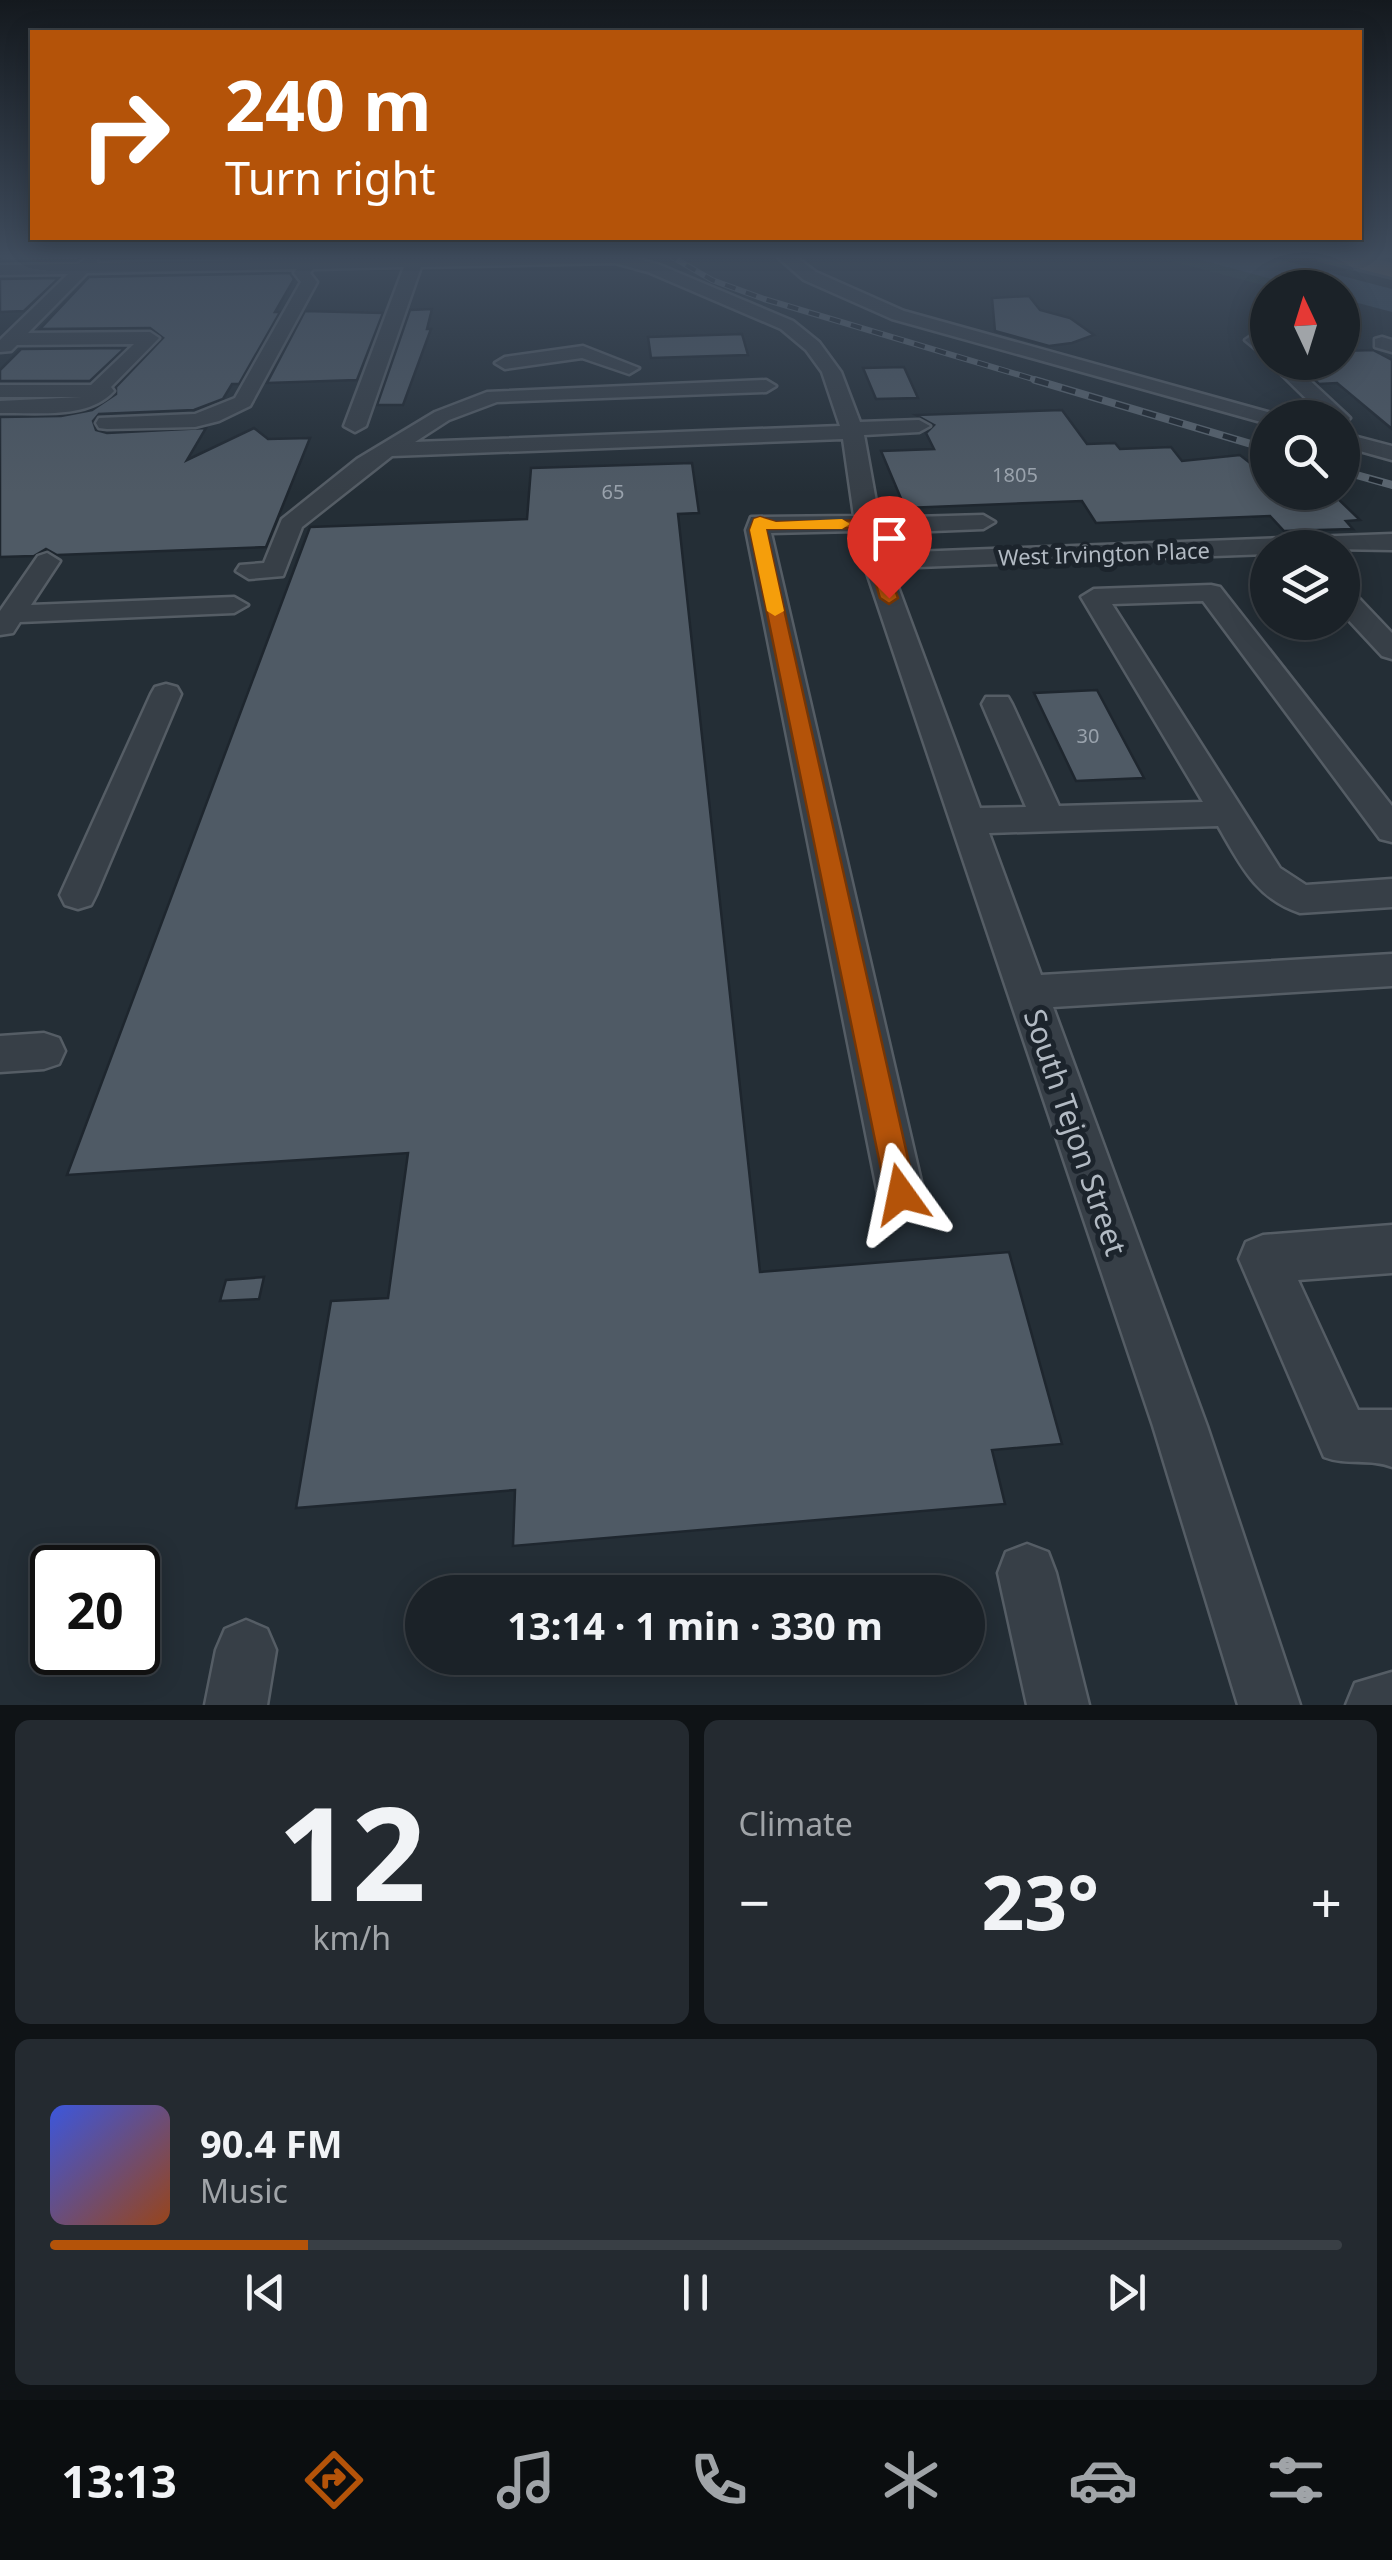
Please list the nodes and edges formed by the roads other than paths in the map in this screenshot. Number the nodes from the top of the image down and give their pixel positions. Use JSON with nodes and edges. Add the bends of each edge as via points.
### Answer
{"nodes":[{"id":1,"x":24,"y":334,"type":"edge"},
{"id":2,"x":281,"y":334,"type":"edge"},
{"id":3,"x":388,"y":334,"type":"edge"},
{"id":4,"x":797,"y":334,"type":"edge"},
{"id":5,"x":965,"y":334,"type":"edge"},
{"id":6,"x":6,"y":354,"type":"edge"},
{"id":7,"x":131,"y":360,"type":"junction"},
{"id":8,"x":98,"y":361,"type":"dead end"},
{"id":9,"x":629,"y":368,"type":"junction"},
{"id":10,"x":1298,"y":380,"type":"edge"},
{"id":11,"x":766,"y":386,"type":"dead end"},
{"id":12,"x":691,"y":387,"type":"junction"},
{"id":13,"x":98,"y":389,"type":"junction"},
{"id":14,"x":0,"y":392,"type":"edge"},
{"id":15,"x":503,"y":394,"type":"junction"},
{"id":16,"x":1320,"y":400,"type":"edge"},
{"id":17,"x":0,"y":407,"type":"edge"},
{"id":18,"x":1250,"y":413,"type":"edge"},
{"id":19,"x":107,"y":422,"type":"dead end"},
{"id":20,"x":355,"y":426,"type":"dead end"},
{"id":21,"x":920,"y":426,"type":"dead end"},
{"id":22,"x":854,"y":430,"type":"junction"},
{"id":23,"x":1360,"y":434,"type":"edge"},
{"id":24,"x":388,"y":450,"type":"junction"},
{"id":25,"x":1382,"y":451,"type":"edge"},
{"id":26,"x":983,"y":522,"type":"dead end"},
{"id":27,"x":869,"y":537,"type":"junction"},
{"id":28,"x":1392,"y":542,"type":"edge"},
{"id":29,"x":1360,"y":543,"type":"edge"},
{"id":30,"x":1250,"y":545,"type":"edge"},
{"id":31,"x":47,"y":561,"type":"dead end"},
{"id":32,"x":249,"y":571,"type":"dead end"},
{"id":33,"x":234,"y":605,"type":"dead end"},
{"id":34,"x":1360,"y":615,"type":"edge"},
{"id":35,"x":6,"y":623,"type":"edge"},
{"id":36,"x":1392,"y":650,"type":"edge"},
{"id":37,"x":166,"y":694,"type":"dead end"},
{"id":38,"x":997,"y":704,"type":"dead end"},
{"id":39,"x":1225,"y":814,"type":"junction"},
{"id":40,"x":1048,"y":819,"type":"junction"},
{"id":41,"x":967,"y":821,"type":"junction"},
{"id":42,"x":1392,"y":830,"type":"edge"},
{"id":43,"x":1392,"y":893,"type":"edge"},
{"id":44,"x":78,"y":895,"type":"dead end"},
{"id":45,"x":1392,"y":970,"type":"edge"},
{"id":46,"x":1027,"y":992,"type":"junction"},
{"id":47,"x":44,"y":1051,"type":"dead end"},
{"id":48,"x":0,"y":1054,"type":"edge"},
{"id":49,"x":901,"y":1194,"type":"dead end"},
{"id":50,"x":1392,"y":1249,"type":"edge"},
{"id":51,"x":1392,"y":1440,"type":"edge"},
{"id":52,"x":1026,"y":1572,"type":"dead end"},
{"id":53,"x":1392,"y":1703,"type":"edge"},
{"id":54,"x":1058,"y":1705,"type":"edge"},
{"id":55,"x":1269,"y":1705,"type":"edge"},
{"id":56,"x":1377,"y":1705,"type":"edge"}],
"edges":[{"from":1,"to":6,"type":"street"},
{"from":2,"to":19,"type":"street","via":[[243,402],[226,414],[201,421]]},
{"from":3,"to":20,"type":"street"},
{"from":4,"to":22,"type":"street","name":"South Tejon Street","via":[[824,359]]},
{"from":5,"to":18,"type":"street"},
{"from":6,"to":7,"type":"street","via":[[150,338]]},
{"from":7,"to":8,"type":"street"},
{"from":7,"to":13,"type":"street"},
{"from":9,"to":12,"type":"street"},
{"from":9,"to":15,"type":"street"},
{"from":9,"to":15,"type":"street","via":[[583,352],[506,356]]},
{"from":10,"to":16,"type":"street"},
{"from":11,"to":12,"type":"street"},
{"from":12,"to":15,"type":"street"},
{"from":13,"to":14,"type":"street"},
{"from":13,"to":17,"type":"street","via":[[101,396],[87,403]]},
{"from":15,"to":24,"type":"street","via":[[442,416]]},
{"from":21,"to":22,"type":"street"},
{"from":22,"to":24,"type":"street"},
{"from":22,"to":27,"type":"street","name":"South Tejon Street"},
{"from":23,"to":25,"type":"street"},
{"from":24,"to":32,"type":"street","via":[[291,524],[274,570]]},
{"from":26,"to":27,"type":"street"},
{"from":27,"to":30,"type":"street","name":"West Irvington Place"},
{"from":27,"to":41,"type":"street","name":"South Tejon Street"},
{"from":27,"to":49,"type":"street","via":[[760,522],[758,530]]},
{"from":28,"to":29,"type":"street","name":"West Irvington Place"},
{"from":31,"to":35,"type":"street"},
{"from":33,"to":35,"type":"street"},
{"from":34,"to":36,"type":"street"},
{"from":37,"to":44,"type":"street"},
{"from":38,"to":40,"type":"street"},
{"from":39,"to":40,"type":"street"},
{"from":39,"to":42,"type":"street","via":[[1094,597],[1211,593]]},
{"from":39,"to":43,"type":"street","via":[[1267,878],[1300,899]]},
{"from":40,"to":41,"type":"street"},
{"from":41,"to":46,"type":"street","name":"South Tejon Street"},
{"from":45,"to":46,"type":"street"},
{"from":46,"to":55,"type":"street","name":"South Tejon Street","via":[[1180,1426]]},
{"from":47,"to":48,"type":"street"},
{"from":50,"to":51,"type":"street","via":[[1263,1259],[1343,1438]]},
{"from":52,"to":54,"type":"street"},
{"from":53,"to":56,"type":"street"}]}
